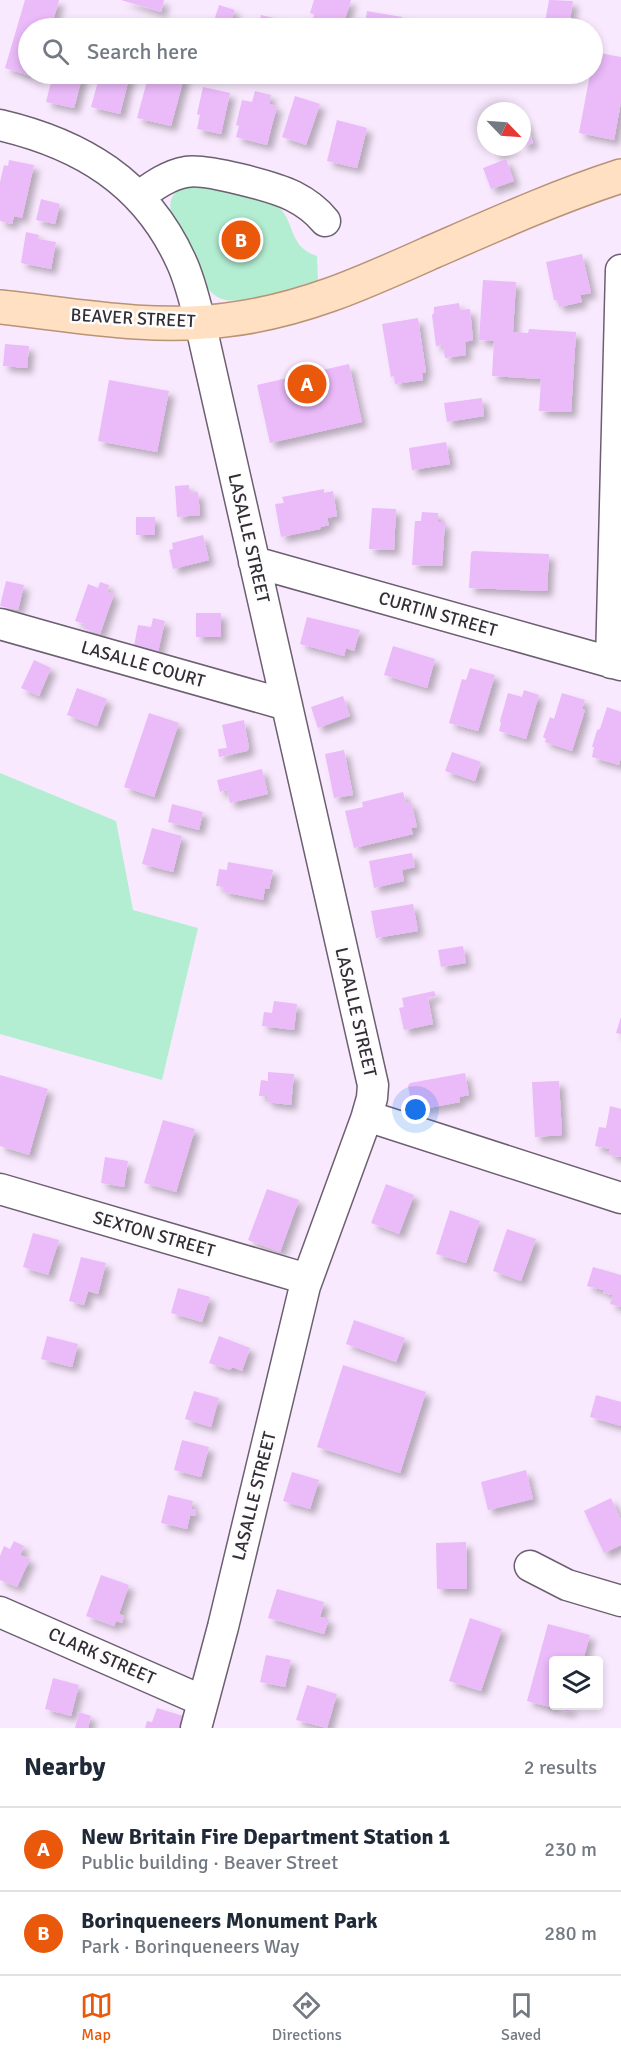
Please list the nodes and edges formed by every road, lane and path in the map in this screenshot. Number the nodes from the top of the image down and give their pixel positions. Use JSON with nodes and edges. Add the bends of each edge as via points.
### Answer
{"nodes":[{"id":1,"x":0,"y":125,"type":"edge"},
{"id":2,"x":621,"y":176,"type":"edge"},
{"id":3,"x":138,"y":197,"type":"junction"},
{"id":4,"x":325,"y":221,"type":"dead end"},
{"id":5,"x":621,"y":270,"type":"edge"},
{"id":6,"x":0,"y":307,"type":"edge"},
{"id":7,"x":200,"y":322,"type":"junction"},
{"id":8,"x":254,"y":562,"type":"junction"},
{"id":9,"x":0,"y":624,"type":"edge"},
{"id":10,"x":616,"y":664,"type":"edge"},
{"id":11,"x":287,"y":705,"type":"junction"},
{"id":12,"x":367,"y":1116,"type":"junction"},
{"id":13,"x":0,"y":1189,"type":"edge"},
{"id":14,"x":621,"y":1198,"type":"edge"},
{"id":15,"x":307,"y":1279,"type":"junction"},
{"id":16,"x":530,"y":1566,"type":"dead end"},
{"id":17,"x":621,"y":1601,"type":"edge"},
{"id":18,"x":0,"y":1612,"type":"edge"},
{"id":19,"x":200,"y":1715,"type":"edge"}],
"edges":[{"from":1,"to":3,"type":"street","name":"LASALLE STREET","via":[[49,139],[88,156]]},
{"from":2,"to":7,"type":"main road","name":"BEAVER STREET","via":[[544,204],[342,292],[248,317]]},
{"from":3,"to":4,"type":"street","via":[[174,175],[199,171],[286,193],[308,205]]},
{"from":3,"to":7,"type":"street","name":"LASALLE STREET","via":[[178,255]]},
{"from":5,"to":10,"type":"street"},
{"from":6,"to":7,"type":"main road","name":"BEAVER STREET","via":[[148,322]]},
{"from":7,"to":8,"type":"street","name":"LASALLE STREET"},
{"from":8,"to":10,"type":"street","name":"CURTIN STREET"},
{"from":8,"to":11,"type":"street","name":"LASALLE STREET"},
{"from":9,"to":11,"type":"street","name":"LASALLE COURT"},
{"from":11,"to":12,"type":"street","name":"LASALLE STREET","via":[[371,1073]]},
{"from":12,"to":14,"type":"street"},
{"from":12,"to":15,"type":"street","name":"LASALLE STREET"},
{"from":13,"to":15,"type":"street","name":"SEXTON STREET"},
{"from":15,"to":19,"type":"street","name":"LASALLE STREET"},
{"from":16,"to":17,"type":"street","via":[[567,1585]]},
{"from":18,"to":19,"type":"street","name":"CLARK STREET"}]}
